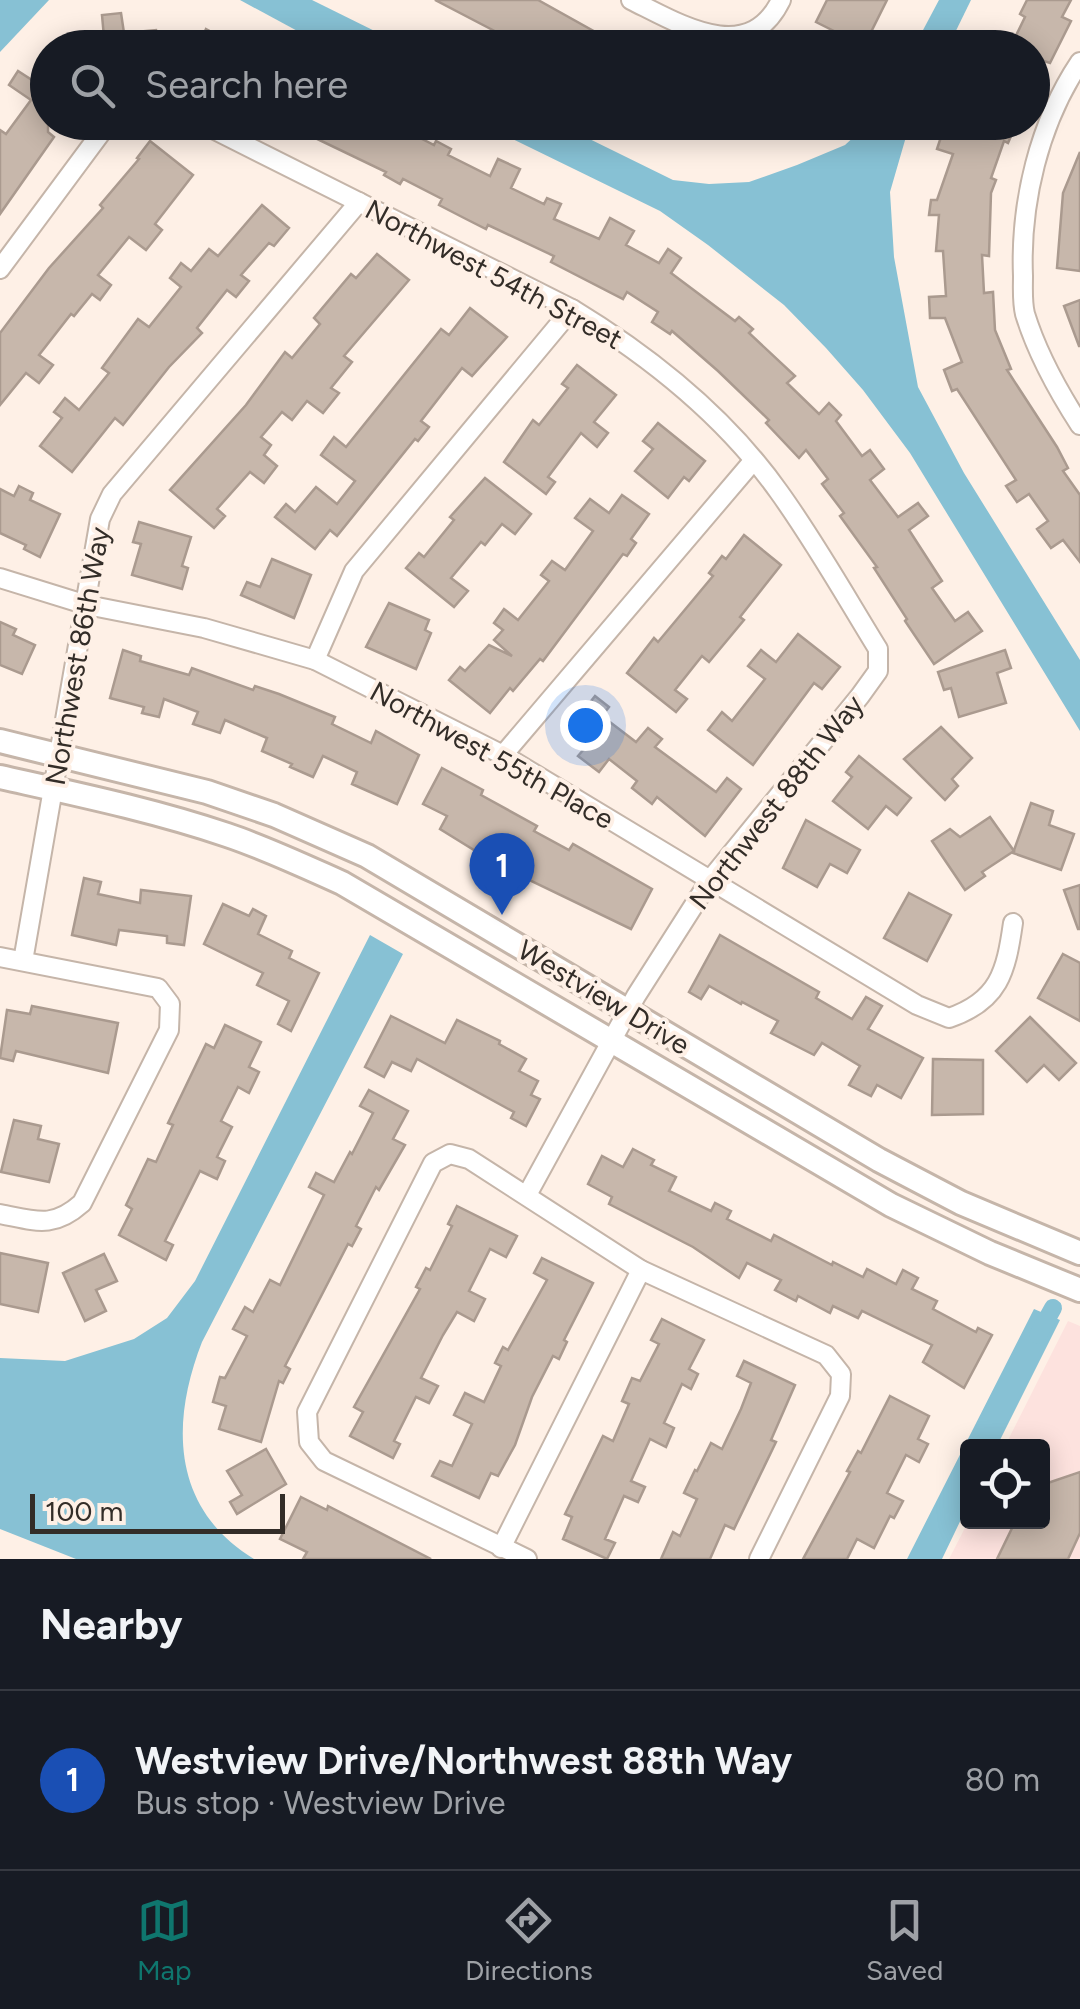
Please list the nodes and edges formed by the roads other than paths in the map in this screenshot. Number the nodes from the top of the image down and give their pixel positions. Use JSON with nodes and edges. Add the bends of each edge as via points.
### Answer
{"nodes":[{"id":1,"x":632,"y":0,"type":"edge"},
{"id":2,"x":781,"y":0,"type":"edge"},
{"id":3,"x":691,"y":30,"type":"edge"},
{"id":4,"x":752,"y":30,"type":"edge"},
{"id":5,"x":1080,"y":62,"type":"edge"},
{"id":6,"x":1050,"y":123,"type":"edge"},
{"id":7,"x":96,"y":140,"type":"edge"},
{"id":8,"x":235,"y":140,"type":"edge"},
{"id":9,"x":1044,"y":140,"type":"edge"},
{"id":10,"x":359,"y":202,"type":"junction"},
{"id":11,"x":0,"y":269,"type":"edge"},
{"id":12,"x":572,"y":308,"type":"junction"},
{"id":13,"x":1080,"y":425,"type":"edge"},
{"id":14,"x":754,"y":460,"type":"junction"},
{"id":15,"x":0,"y":578,"type":"edge"},
{"id":16,"x":87,"y":605,"type":"junction"},
{"id":17,"x":316,"y":660,"type":"junction"},
{"id":18,"x":878,"y":671,"type":"joint"},
{"id":19,"x":0,"y":741,"type":"edge"},
{"id":20,"x":503,"y":754,"type":"junction"},
{"id":21,"x":60,"y":756,"type":"junction"},
{"id":22,"x":0,"y":777,"type":"edge"},
{"id":23,"x":53,"y":789,"type":"junction"},
{"id":24,"x":710,"y":880,"type":"junction"},
{"id":25,"x":1012,"y":923,"type":"dead end"},
{"id":26,"x":0,"y":957,"type":"edge"},
{"id":27,"x":23,"y":961,"type":"junction"},
{"id":28,"x":628,"y":1011,"type":"junction"},
{"id":29,"x":612,"y":1041,"type":"junction"},
{"id":30,"x":527,"y":1195,"type":"junction"},
{"id":31,"x":0,"y":1214,"type":"edge"},
{"id":32,"x":1080,"y":1254,"type":"edge"},
{"id":33,"x":642,"y":1270,"type":"junction"},
{"id":34,"x":1080,"y":1290,"type":"edge"},
{"id":35,"x":501,"y":1548,"type":"junction"},
{"id":36,"x":528,"y":1559,"type":"edge"},
{"id":37,"x":759,"y":1559,"type":"edge"}],
"edges":[{"from":1,"to":3,"type":"street"},
{"from":2,"to":4,"type":"street"},
{"from":5,"to":6,"type":"street"},
{"from":7,"to":11,"type":"street"},
{"from":8,"to":10,"type":"street","name":"Northwest 54th Street"},
{"from":9,"to":13,"type":"street","via":[[1021,242],[1024,311]]},
{"from":10,"to":12,"type":"street","name":"Northwest 54th Street"},
{"from":10,"to":16,"type":"street","name":"Northwest 86th Way","via":[[112,494],[100,519]]},
{"from":12,"to":14,"type":"street","name":"Northwest 54th Street","via":[[673,377]]},
{"from":12,"to":17,"type":"street","via":[[354,570]]},
{"from":14,"to":18,"type":"street","name":"Northwest 54th Street","via":[[878,649]]},
{"from":14,"to":20,"type":"street"},
{"from":15,"to":16,"type":"street","name":"Northwest 55th Place"},
{"from":16,"to":17,"type":"street","name":"Northwest 55th Place"},
{"from":16,"to":21,"type":"street","name":"Northwest 86th Way"},
{"from":17,"to":20,"type":"street","name":"Northwest 55th Place"},
{"from":18,"to":24,"type":"street","name":"Northwest 88th Way"},
{"from":19,"to":21,"type":"street","name":"Westview Drive"},
{"from":20,"to":24,"type":"street","name":"Northwest 55th Place"},
{"from":21,"to":23,"type":"street","name":"Northwest 86th Way"},
{"from":21,"to":28,"type":"street","name":"Westview Drive","via":[[192,788],[351,849]]},
{"from":22,"to":23,"type":"street","name":"Westview Drive"},
{"from":23,"to":27,"type":"street","name":"Northwest 86th Way"},
{"from":23,"to":29,"type":"street","name":"Westview Drive","via":[[184,821],[278,854],[370,898]]},
{"from":24,"to":25,"type":"street","name":"Northwest 55th Place","via":[[949,1018],[976,1009],[993,988],[1007,964]]},
{"from":24,"to":28,"type":"street","name":"Northwest 88th Way"},
{"from":26,"to":27,"type":"street"},
{"from":27,"to":31,"type":"street","via":[[158,988],[170,1004],[169,1030],[82,1203],[65,1219]]},
{"from":28,"to":29,"type":"street","name":"Northwest 88th Way"},
{"from":28,"to":32,"type":"street","name":"Westview Drive","via":[[916,1180]]},
{"from":29,"to":30,"type":"street","name":"Northwest 88th Way"},
{"from":29,"to":34,"type":"street","name":"Westview Drive","via":[[891,1206]]},
{"from":30,"to":33,"type":"street"},
{"from":30,"to":35,"type":"street","via":[[469,1159],[450,1154],[433,1164],[307,1412],[309,1442],[324,1462]]},
{"from":33,"to":35,"type":"street"},
{"from":33,"to":37,"type":"street","via":[[826,1355],[841,1374],[840,1396]]},
{"from":35,"to":36,"type":"street"}]}
